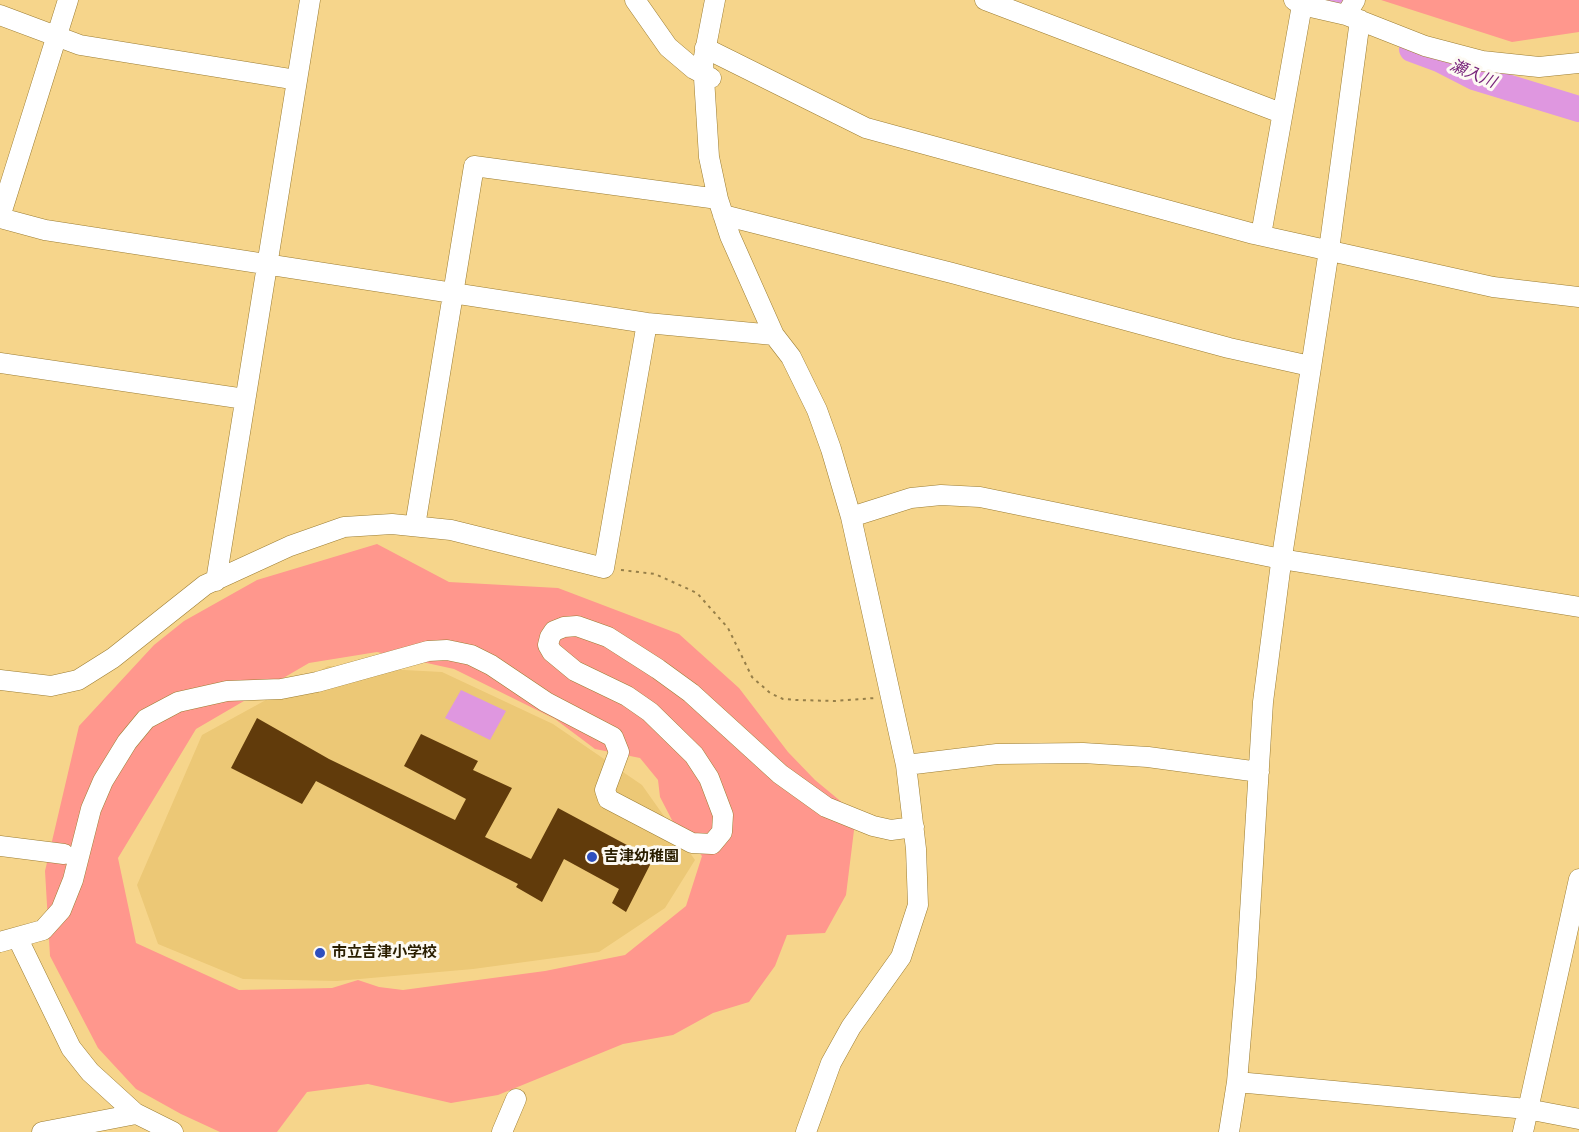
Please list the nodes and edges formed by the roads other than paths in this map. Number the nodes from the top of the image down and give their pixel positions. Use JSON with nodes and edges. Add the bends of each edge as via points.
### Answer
{"nodes":[{"id":1,"x":68,"y":0,"type":"edge"},
{"id":2,"x":310,"y":0,"type":"edge"},
{"id":3,"x":635,"y":0,"type":"edge"},
{"id":4,"x":715,"y":0,"type":"edge"},
{"id":5,"x":985,"y":0,"type":"edge"},
{"id":6,"x":1298,"y":3,"type":"edge"},
{"id":7,"x":1354,"y":12,"type":"edge"},
{"id":8,"x":0,"y":15,"type":"edge"},
{"id":9,"x":57,"y":36,"type":"junction"},
{"id":10,"x":705,"y":48,"type":"junction"},
{"id":11,"x":1579,"y":63,"type":"edge"},
{"id":12,"x":707,"y":76,"type":"junction"},
{"id":13,"x":297,"y":80,"type":"junction"},
{"id":14,"x":1281,"y":113,"type":"junction"},
{"id":15,"x":721,"y":207,"type":"junction"},
{"id":16,"x":0,"y":218,"type":"edge"},
{"id":17,"x":1261,"y":235,"type":"junction"},
{"id":18,"x":1329,"y":250,"type":"junction"},
{"id":19,"x":268,"y":266,"type":"junction"},
{"id":20,"x":455,"y":294,"type":"junction"},
{"id":21,"x":1579,"y":297,"type":"edge"},
{"id":22,"x":647,"y":323,"type":"junction"},
{"id":23,"x":774,"y":335,"type":"junction"},
{"id":24,"x":0,"y":363,"type":"edge"},
{"id":25,"x":1310,"y":366,"type":"junction"},
{"id":26,"x":245,"y":399,"type":"junction"},
{"id":27,"x":851,"y":517,"type":"junction"},
{"id":28,"x":415,"y":526,"type":"junction"},
{"id":29,"x":1281,"y":559,"type":"junction"},
{"id":30,"x":216,"y":581,"type":"junction"},
{"id":31,"x":1579,"y":607,"type":"edge"},
{"id":32,"x":0,"y":680,"type":"edge"},
{"id":33,"x":906,"y":765,"type":"junction"},
{"id":34,"x":1259,"y":772,"type":"junction"},
{"id":35,"x":914,"y":827,"type":"junction"},
{"id":36,"x":0,"y":846,"type":"edge"},
{"id":37,"x":64,"y":854,"type":"dead end"},
{"id":38,"x":1579,"y":879,"type":"edge"},
{"id":39,"x":9,"y":940,"type":"edge"},
{"id":40,"x":1237,"y":1082,"type":"junction"},
{"id":41,"x":516,"y":1099,"type":"dead end"},
{"id":42,"x":1527,"y":1109,"type":"junction"},
{"id":43,"x":136,"y":1114,"type":"junction"},
{"id":44,"x":1579,"y":1119,"type":"edge"},
{"id":45,"x":42,"y":1132,"type":"edge"},
{"id":46,"x":173,"y":1132,"type":"edge"},
{"id":47,"x":502,"y":1132,"type":"edge"},
{"id":48,"x":806,"y":1132,"type":"edge"},
{"id":49,"x":1229,"y":1132,"type":"edge"},
{"id":50,"x":1523,"y":1132,"type":"edge"}],
"edges":[{"from":1,"to":9,"type":"street"},
{"from":2,"to":13,"type":"street"},
{"from":3,"to":12,"type":"street","via":[[668,47]]},
{"from":4,"to":10,"type":"street"},
{"from":5,"to":14,"type":"street"},
{"from":6,"to":7,"type":"street"},
{"from":6,"to":14,"type":"street"},
{"from":7,"to":11,"type":"street","via":[[1425,46],[1482,61],[1539,67]]},
{"from":7,"to":18,"type":"street"},
{"from":8,"to":9,"type":"street"},
{"from":9,"to":13,"type":"street","via":[[80,45]]},
{"from":9,"to":16,"type":"street"},
{"from":10,"to":12,"type":"street"},
{"from":10,"to":17,"type":"street","via":[[866,128]]},
{"from":12,"to":15,"type":"street","via":[[709,157]]},
{"from":13,"to":19,"type":"street"},
{"from":14,"to":17,"type":"street"},
{"from":15,"to":20,"type":"street","via":[[474,166]]},
{"from":15,"to":23,"type":"street"},
{"from":15,"to":25,"type":"street","via":[[1228,348]]},
{"from":16,"to":19,"type":"street","via":[[45,230]]},
{"from":17,"to":18,"type":"street"},
{"from":18,"to":21,"type":"street","via":[[1492,287]]},
{"from":18,"to":25,"type":"street"},
{"from":19,"to":20,"type":"street"},
{"from":19,"to":26,"type":"street"},
{"from":20,"to":22,"type":"street"},
{"from":20,"to":28,"type":"street"},
{"from":22,"to":23,"type":"street"},
{"from":22,"to":28,"type":"street","via":[[604,568],[451,530]]},
{"from":23,"to":27,"type":"street","via":[[791,357],[817,411]]},
{"from":24,"to":26,"type":"street"},
{"from":25,"to":29,"type":"street"},
{"from":26,"to":30,"type":"street"},
{"from":27,"to":29,"type":"street","via":[[911,498],[980,497]]},
{"from":27,"to":33,"type":"street"},
{"from":28,"to":30,"type":"street","via":[[344,527],[290,546]]},
{"from":29,"to":31,"type":"street"},
{"from":29,"to":34,"type":"street","via":[[1263,702]]},
{"from":30,"to":32,"type":"street","via":[[78,680],[51,686]]},
{"from":33,"to":34,"type":"street","via":[[997,754],[1083,753]]},
{"from":33,"to":35,"type":"street"},
{"from":34,"to":40,"type":"street"},
{"from":35,"to":39,"type":"street","via":[[891,830],[873,826],[826,807],[780,774],[691,693],[658,669],[608,637],[577,626],[564,627],[550,637],[548,645],[552,652],[575,671],[627,696],[650,712],[694,755],[709,778],[723,815],[722,832],[711,844],[692,843],[608,799],[605,790],[619,752],[613,737],[546,702],[471,655],[428,651],[317,682],[178,702],[146,719],[103,781],[60,910],[42,930]]},
{"from":35,"to":48,"type":"street","via":[[918,906],[912,929],[901,957],[851,1027],[831,1063]]},
{"from":36,"to":37,"type":"street"},
{"from":38,"to":42,"type":"street"},
{"from":39,"to":43,"type":"street","via":[[71,1048],[90,1072]]},
{"from":40,"to":42,"type":"street"},
{"from":40,"to":49,"type":"street"},
{"from":41,"to":47,"type":"street"},
{"from":42,"to":44,"type":"street"},
{"from":42,"to":50,"type":"street"},
{"from":43,"to":45,"type":"street"},
{"from":43,"to":46,"type":"street"}]}
